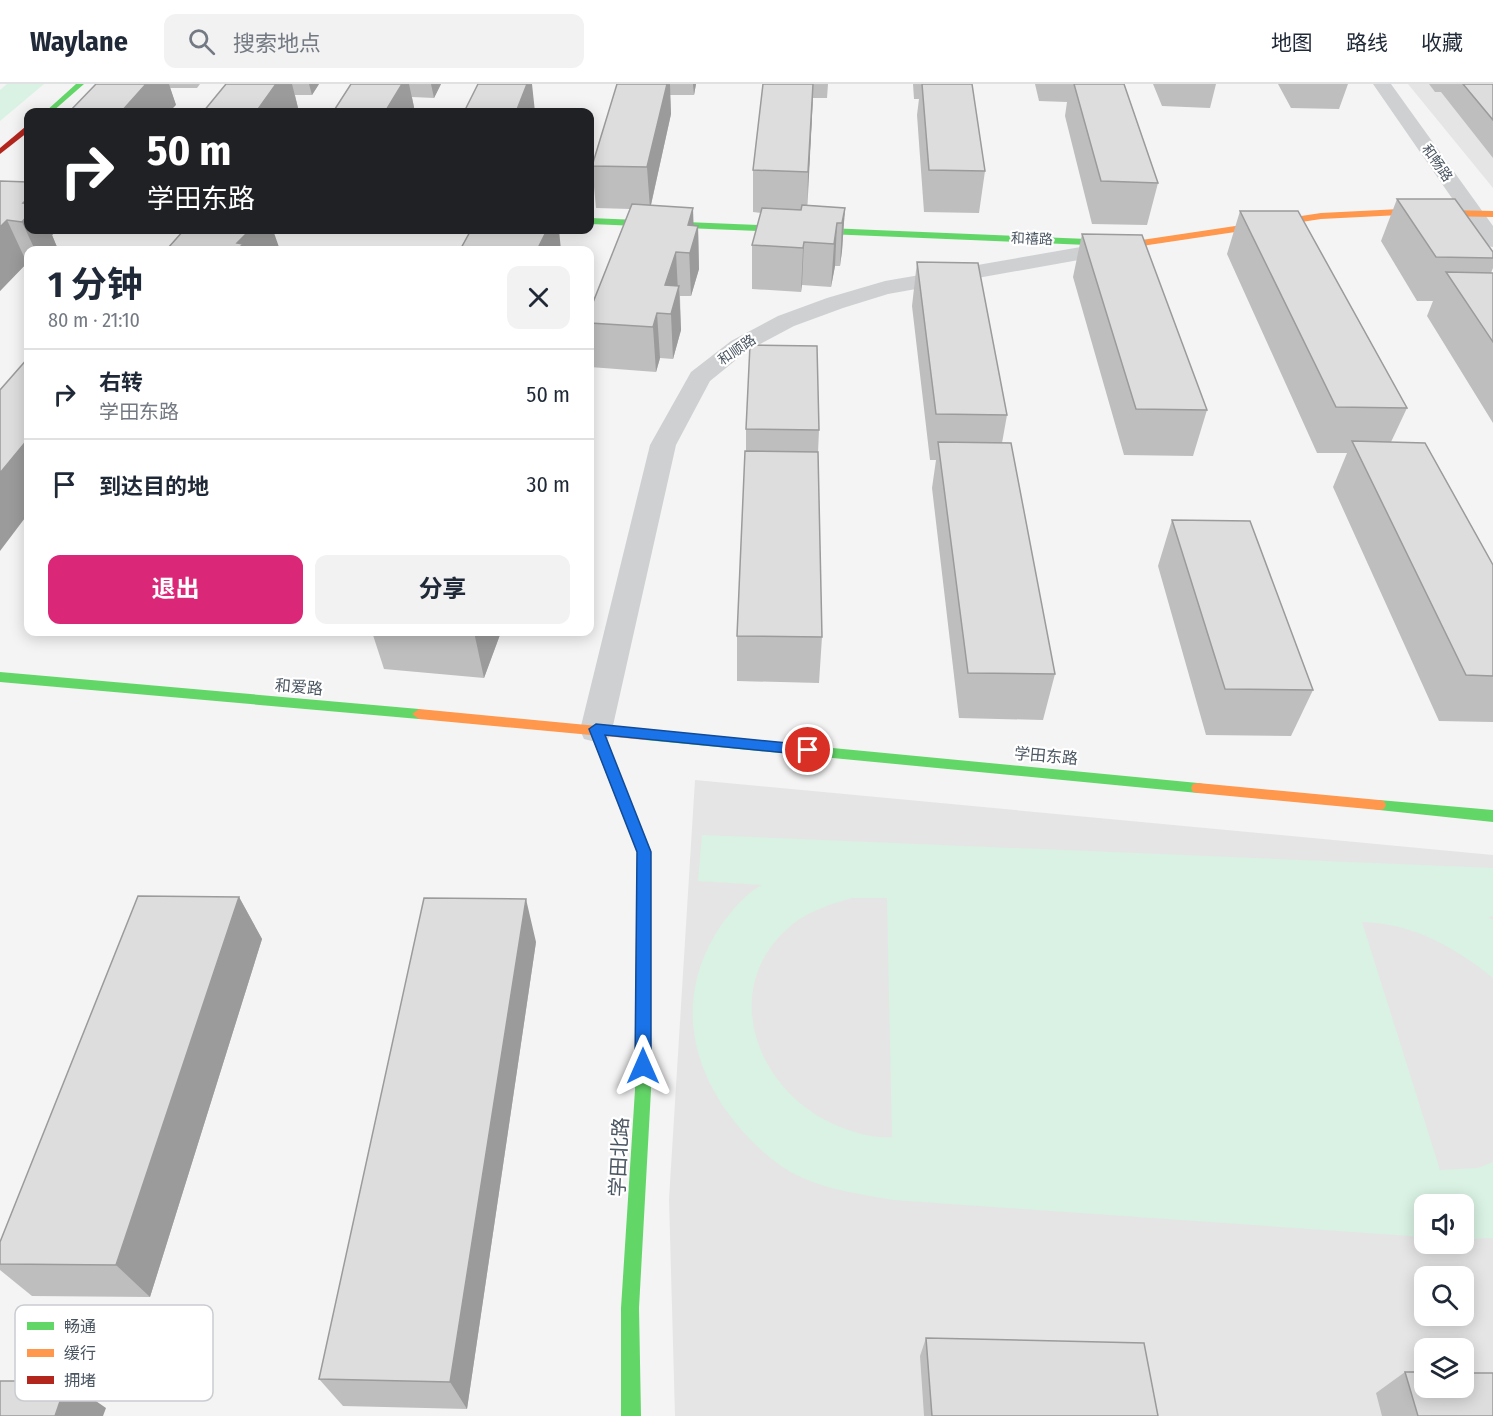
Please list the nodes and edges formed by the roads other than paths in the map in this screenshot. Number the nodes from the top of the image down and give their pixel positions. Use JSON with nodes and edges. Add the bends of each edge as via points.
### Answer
{"nodes":[{"id":1,"x":80,"y":84,"type":"edge"},
{"id":2,"x":1382,"y":84,"type":"edge"},
{"id":3,"x":53,"y":108,"type":"edge"},
{"id":4,"x":24,"y":132,"type":"edge"},
{"id":5,"x":0,"y":152,"type":"edge"},
{"id":6,"x":1473,"y":213,"type":"junction"},
{"id":7,"x":1493,"y":214,"type":"edge"},
{"id":8,"x":594,"y":221,"type":"edge"},
{"id":9,"x":1493,"y":241,"type":"edge"},
{"id":10,"x":1135,"y":244,"type":"junction"},
{"id":11,"x":0,"y":677,"type":"edge"},
{"id":12,"x":596,"y":729,"type":"junction"},
{"id":13,"x":1493,"y":816,"type":"edge"},
{"id":14,"x":631,"y":1416,"type":"edge"}],
"edges":[{"from":1,"to":3,"type":"street"},
{"from":2,"to":6,"type":"street","name":"和畅路"},
{"from":4,"to":5,"type":"street"},
{"from":6,"to":7,"type":"street","name":"和禧路"},
{"from":6,"to":9,"type":"street","name":"和畅路"},
{"from":6,"to":10,"type":"street","name":"和禧路","via":[[1321,216]]},
{"from":8,"to":10,"type":"street","name":"和禧路"},
{"from":10,"to":12,"type":"street","name":"和顺路","via":[[895,286],[835,303],[786,321],[740,346],[700,377],[663,445]]},
{"from":11,"to":12,"type":"street","name":"和爱路"},
{"from":12,"to":13,"type":"street","name":"学田东路"},
{"from":12,"to":14,"type":"street","name":"学田北路","via":[[644,852],[643,1090],[630,1308]]}]}
